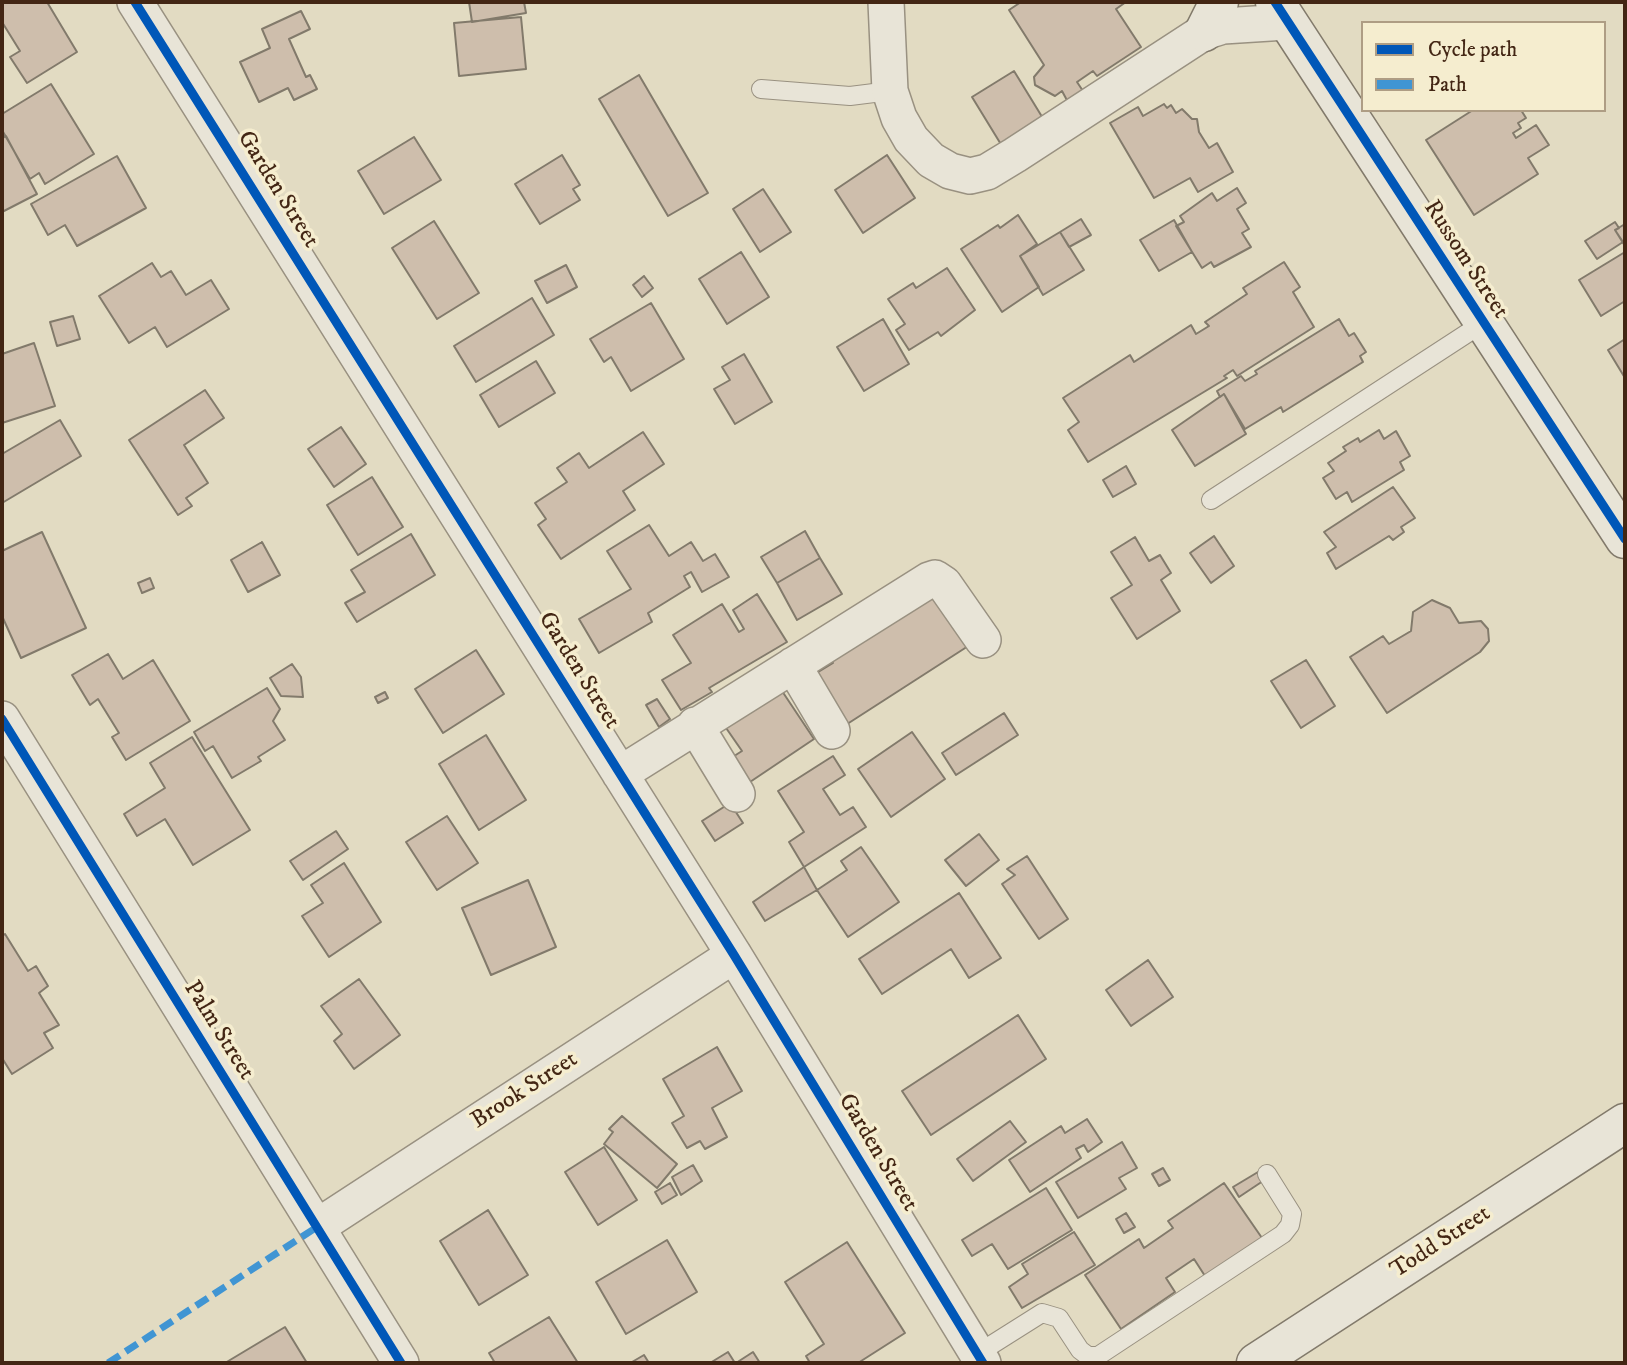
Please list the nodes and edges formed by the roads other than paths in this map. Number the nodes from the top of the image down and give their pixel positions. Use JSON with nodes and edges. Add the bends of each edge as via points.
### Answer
{"nodes":[{"id":1,"x":135,"y":2,"type":"edge"},
{"id":2,"x":886,"y":2,"type":"edge"},
{"id":3,"x":1280,"y":12,"type":"edge"},
{"id":4,"x":1211,"y":17,"type":"edge"},
{"id":5,"x":761,"y":89,"type":"dead end"},
{"id":6,"x":890,"y":91,"type":"junction"},
{"id":7,"x":1483,"y":323,"type":"junction"},
{"id":8,"x":1211,"y":500,"type":"dead end"},
{"id":9,"x":1625,"y":539,"type":"edge"},
{"id":10,"x":982,"y":640,"type":"dead end"},
{"id":11,"x":793,"y":665,"type":"junction"},
{"id":12,"x":2,"y":719,"type":"edge"},
{"id":13,"x":695,"y":725,"type":"junction"},
{"id":14,"x":832,"y":731,"type":"dead end"},
{"id":15,"x":620,"y":774,"type":"junction"},
{"id":16,"x":737,"y":794,"type":"dead end"},
{"id":17,"x":734,"y":955,"type":"junction"},
{"id":18,"x":1625,"y":1123,"type":"edge"},
{"id":19,"x":1267,"y":1174,"type":"dead end"},
{"id":20,"x":317,"y":1227,"type":"junction"},
{"id":21,"x":980,"y":1359,"type":"edge"},
{"id":22,"x":401,"y":1363,"type":"edge"},
{"id":23,"x":1256,"y":1363,"type":"edge"}],
"edges":[{"from":1,"to":15,"type":"street","name":"Garden Street"},
{"from":2,"to":6,"type":"street","name":"Russom Street"},
{"from":3,"to":4,"type":"street","name":"Russom Street","via":[[1223,26]]},
{"from":3,"to":7,"type":"street","name":"Russom Street"},
{"from":4,"to":6,"type":"street","name":"Russom Street","via":[[1016,155],[970,176],[931,160],[911,139]]},
{"from":5,"to":6,"type":"lane","via":[[850,96]]},
{"from":7,"to":8,"type":"lane"},
{"from":7,"to":9,"type":"street","name":"Russom Street"},
{"from":10,"to":11,"type":"street","via":[[944,584],[935,578]]},
{"from":11,"to":13,"type":"street"},
{"from":11,"to":14,"type":"street"},
{"from":12,"to":20,"type":"street","name":"Palm Street"},
{"from":13,"to":15,"type":"street"},
{"from":13,"to":16,"type":"street"},
{"from":15,"to":17,"type":"street","name":"Garden Street"},
{"from":17,"to":20,"type":"street","name":"Brook Street"},
{"from":17,"to":21,"type":"street","name":"Garden Street"},
{"from":18,"to":23,"type":"street","name":"Todd Street"},
{"from":19,"to":21,"type":"lane","via":[[1292,1214],[1283,1234],[1098,1356],[1080,1350],[1059,1318],[1042,1313]]},
{"from":20,"to":22,"type":"street","name":"Palm Street"}]}
